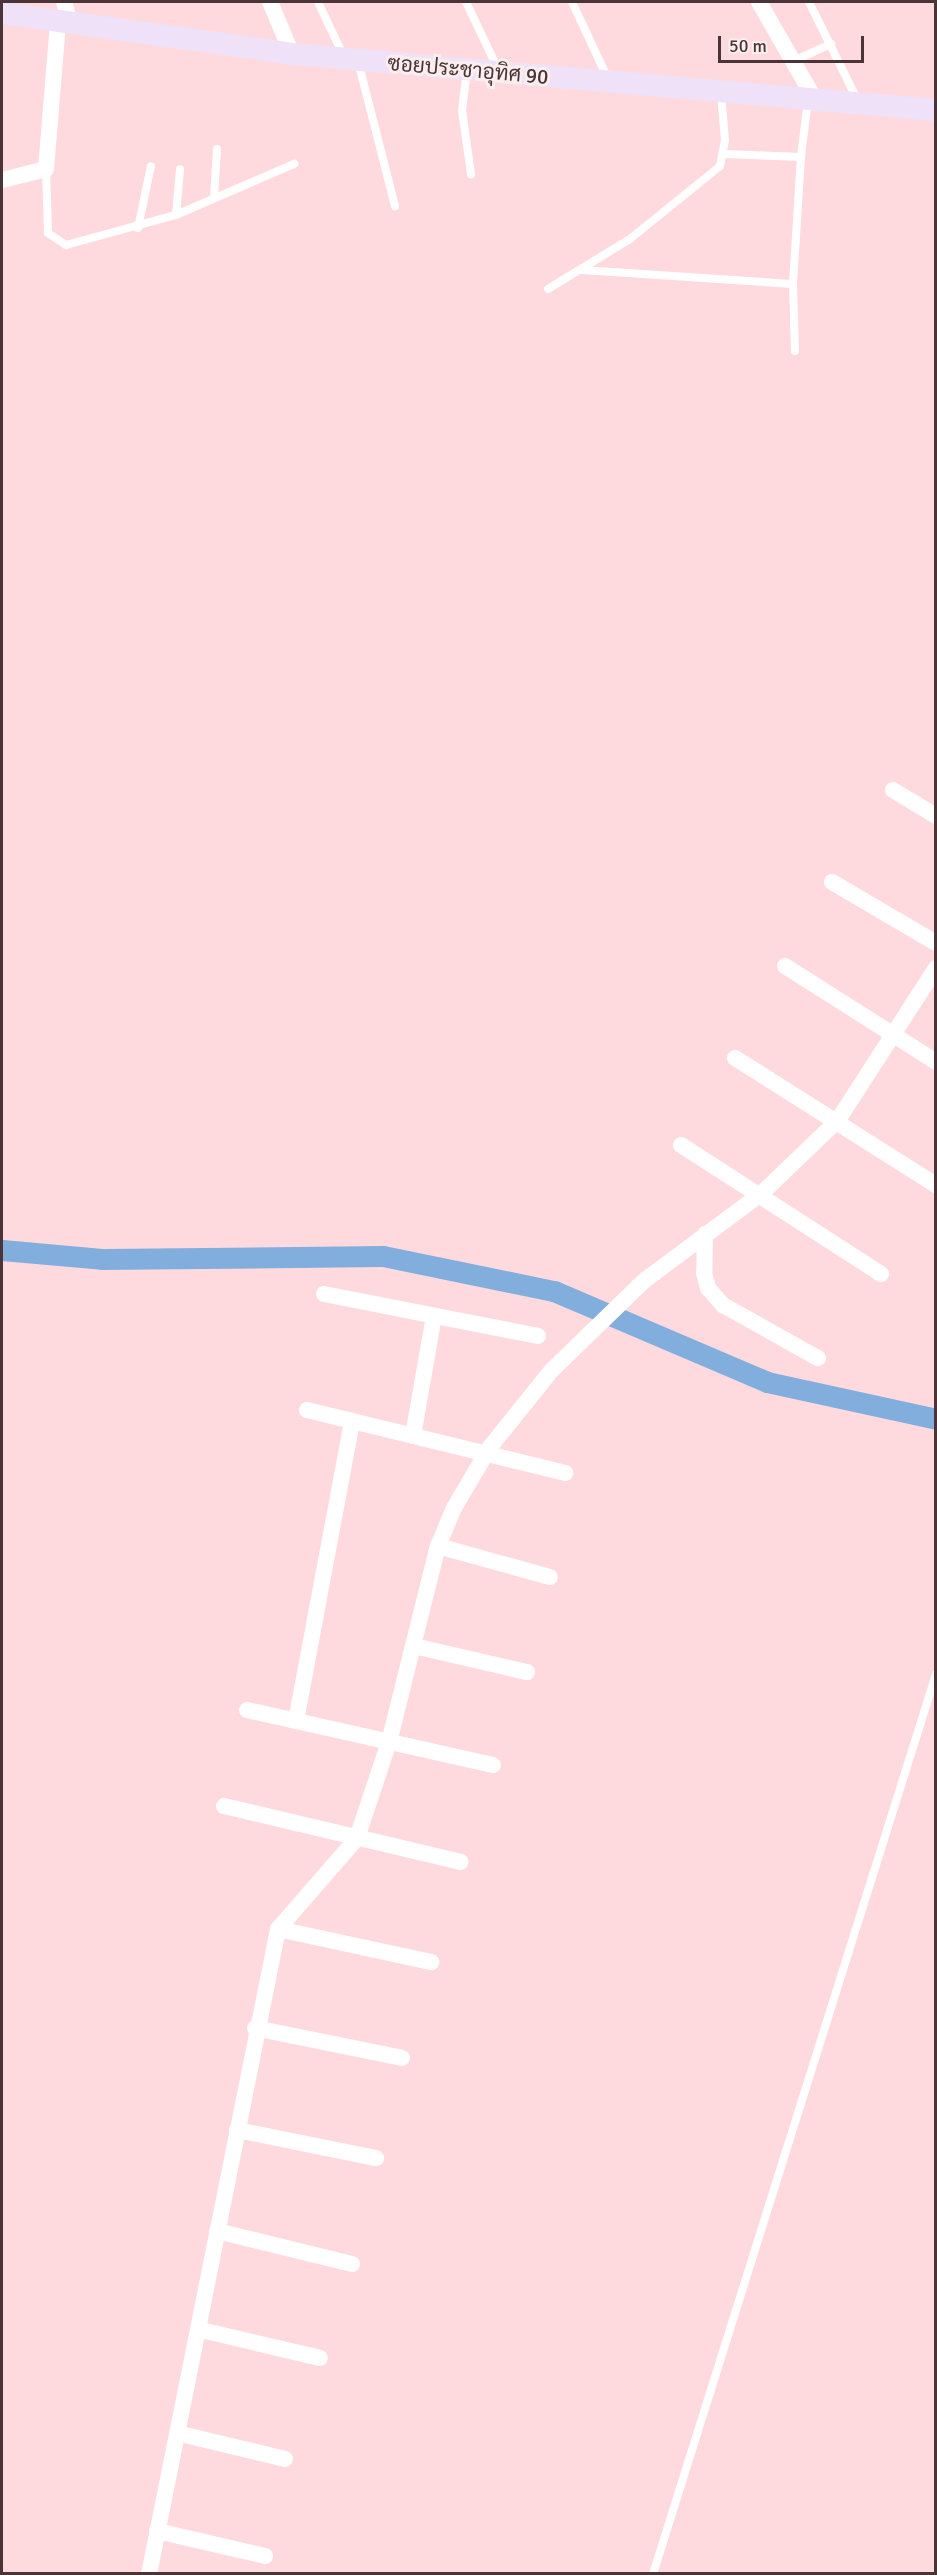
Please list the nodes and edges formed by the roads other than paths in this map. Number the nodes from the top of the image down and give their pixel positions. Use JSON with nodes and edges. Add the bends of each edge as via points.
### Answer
{"nodes":[{"id":1,"x":270,"y":2,"type":"edge"},
{"id":2,"x":318,"y":2,"type":"edge"},
{"id":3,"x":466,"y":2,"type":"edge"},
{"id":4,"x":572,"y":2,"type":"edge"},
{"id":5,"x":759,"y":2,"type":"edge"},
{"id":6,"x":809,"y":2,"type":"edge"},
{"id":7,"x":2,"y":14,"type":"edge"},
{"id":8,"x":64,"y":16,"type":"edge"},
{"id":9,"x":831,"y":44,"type":"junction"},
{"id":10,"x":292,"y":54,"type":"junction"},
{"id":11,"x":352,"y":60,"type":"junction"},
{"id":12,"x":793,"y":62,"type":"junction"},
{"id":13,"x":467,"y":70,"type":"junction"},
{"id":14,"x":500,"y":73,"type":"junction"},
{"id":15,"x":609,"y":82,"type":"junction"},
{"id":16,"x":720,"y":91,"type":"junction"},
{"id":17,"x":811,"y":98,"type":"junction"},
{"id":18,"x":859,"y":102,"type":"junction"},
{"id":19,"x":936,"y":110,"type":"edge"},
{"id":20,"x":217,"y":149,"type":"dead end"},
{"id":21,"x":724,"y":154,"type":"junction"},
{"id":22,"x":801,"y":157,"type":"junction"},
{"id":23,"x":294,"y":164,"type":"dead end"},
{"id":24,"x":151,"y":166,"type":"dead end"},
{"id":25,"x":180,"y":169,"type":"dead end"},
{"id":26,"x":46,"y":170,"type":"junction"},
{"id":27,"x":471,"y":174,"type":"dead end"},
{"id":28,"x":2,"y":180,"type":"edge"},
{"id":29,"x":214,"y":198,"type":"junction"},
{"id":30,"x":395,"y":206,"type":"dead end"},
{"id":31,"x":176,"y":215,"type":"junction"},
{"id":32,"x":138,"y":228,"type":"junction"},
{"id":33,"x":581,"y":270,"type":"junction"},
{"id":34,"x":793,"y":284,"type":"junction"},
{"id":35,"x":548,"y":290,"type":"dead end"},
{"id":36,"x":795,"y":351,"type":"dead end"},
{"id":37,"x":893,"y":790,"type":"dead end"},
{"id":38,"x":936,"y":816,"type":"edge"},
{"id":39,"x":832,"y":882,"type":"dead end"},
{"id":40,"x":936,"y":943,"type":"edge"},
{"id":41,"x":785,"y":966,"type":"dead end"},
{"id":42,"x":936,"y":968,"type":"edge"},
{"id":43,"x":897,"y":1035,"type":"junction"},
{"id":44,"x":735,"y":1058,"type":"dead end"},
{"id":45,"x":936,"y":1062,"type":"edge"},
{"id":46,"x":838,"y":1120,"type":"junction"},
{"id":47,"x":681,"y":1145,"type":"dead end"},
{"id":48,"x":936,"y":1185,"type":"edge"},
{"id":49,"x":762,"y":1193,"type":"junction"},
{"id":50,"x":705,"y":1234,"type":"junction"},
{"id":51,"x":881,"y":1274,"type":"dead end"},
{"id":52,"x":324,"y":1294,"type":"dead end"},
{"id":53,"x":434,"y":1316,"type":"junction"},
{"id":54,"x":538,"y":1336,"type":"dead end"},
{"id":55,"x":818,"y":1358,"type":"dead end"},
{"id":56,"x":307,"y":1410,"type":"dead end"},
{"id":57,"x":352,"y":1421,"type":"junction"},
{"id":58,"x":413,"y":1436,"type":"junction"},
{"id":59,"x":486,"y":1454,"type":"junction"},
{"id":60,"x":565,"y":1473,"type":"dead end"},
{"id":61,"x":438,"y":1546,"type":"junction"},
{"id":62,"x":550,"y":1576,"type":"dead end"},
{"id":63,"x":414,"y":1646,"type":"junction"},
{"id":64,"x":527,"y":1672,"type":"dead end"},
{"id":65,"x":936,"y":1674,"type":"edge"},
{"id":66,"x":248,"y":1710,"type":"dead end"},
{"id":67,"x":296,"y":1721,"type":"junction"},
{"id":68,"x":389,"y":1742,"type":"junction"},
{"id":69,"x":493,"y":1766,"type":"dead end"},
{"id":70,"x":224,"y":1806,"type":"dead end"},
{"id":71,"x":357,"y":1838,"type":"junction"},
{"id":72,"x":460,"y":1862,"type":"dead end"},
{"id":73,"x":278,"y":1929,"type":"junction"},
{"id":74,"x":431,"y":1962,"type":"dead end"},
{"id":75,"x":255,"y":2028,"type":"junction"},
{"id":76,"x":402,"y":2058,"type":"dead end"},
{"id":77,"x":237,"y":2130,"type":"junction"},
{"id":78,"x":376,"y":2158,"type":"dead end"},
{"id":79,"x":217,"y":2231,"type":"junction"},
{"id":80,"x":352,"y":2264,"type":"dead end"},
{"id":81,"x":201,"y":2330,"type":"junction"},
{"id":82,"x":320,"y":2358,"type":"dead end"},
{"id":83,"x":181,"y":2434,"type":"junction"},
{"id":84,"x":285,"y":2459,"type":"dead end"},
{"id":85,"x":157,"y":2531,"type":"junction"},
{"id":86,"x":265,"y":2556,"type":"dead end"},
{"id":87,"x":149,"y":2574,"type":"edge"},
{"id":88,"x":653,"y":2574,"type":"edge"}],
"edges":[{"from":1,"to":10,"type":"street"},
{"from":2,"to":11,"type":"lane"},
{"from":3,"to":14,"type":"lane"},
{"from":4,"to":15,"type":"lane"},
{"from":5,"to":12,"type":"street"},
{"from":6,"to":9,"type":"lane"},
{"from":7,"to":8,"type":"street","name":"ซอยประชาอุทิศ 90"},
{"from":8,"to":10,"type":"street","name":"ซอยประชาอุทิศ 90"},
{"from":8,"to":26,"type":"street"},
{"from":9,"to":12,"type":"lane"},
{"from":9,"to":18,"type":"lane"},
{"from":10,"to":11,"type":"street","name":"ซอยประชาอุทิศ 90"},
{"from":11,"to":13,"type":"street","name":"ซอยประชาอุทิศ 90"},
{"from":11,"to":30,"type":"lane"},
{"from":12,"to":17,"type":"street"},
{"from":13,"to":14,"type":"street","name":"ซอยประชาอุทิศ 90"},
{"from":13,"to":27,"type":"lane","via":[[462,110]]},
{"from":14,"to":15,"type":"street","name":"ซอยประชาอุทิศ 90"},
{"from":15,"to":16,"type":"street","name":"ซอยประชาอุทิศ 90"},
{"from":16,"to":17,"type":"street","name":"ซอยประชาอุทิศ 90"},
{"from":16,"to":21,"type":"lane"},
{"from":17,"to":18,"type":"street","name":"ซอยประชาอุทิศ 90"},
{"from":17,"to":22,"type":"lane"},
{"from":18,"to":19,"type":"street","name":"ซอยประชาอุทิศ 90"},
{"from":20,"to":29,"type":"lane"},
{"from":21,"to":22,"type":"lane"},
{"from":21,"to":33,"type":"lane","via":[[706,183]]},
{"from":22,"to":34,"type":"lane"},
{"from":23,"to":29,"type":"lane"},
{"from":24,"to":32,"type":"lane"},
{"from":25,"to":31,"type":"lane"},
{"from":26,"to":28,"type":"street"},
{"from":26,"to":32,"type":"lane","via":[[51,239],[77,245]]},
{"from":29,"to":31,"type":"lane"},
{"from":31,"to":32,"type":"lane"},
{"from":33,"to":34,"type":"lane"},
{"from":33,"to":35,"type":"lane"},
{"from":34,"to":36,"type":"lane"},
{"from":37,"to":38,"type":"street"},
{"from":39,"to":40,"type":"street"},
{"from":41,"to":43,"type":"street"},
{"from":42,"to":43,"type":"street"},
{"from":43,"to":45,"type":"street"},
{"from":43,"to":46,"type":"street"},
{"from":44,"to":46,"type":"street"},
{"from":46,"to":48,"type":"street"},
{"from":46,"to":49,"type":"street"},
{"from":47,"to":49,"type":"street"},
{"from":49,"to":50,"type":"street"},
{"from":49,"to":51,"type":"street"},
{"from":50,"to":55,"type":"street","via":[[704,1273],[715,1297]]},
{"from":50,"to":59,"type":"street","via":[[645,1280],[552,1370]]},
{"from":52,"to":53,"type":"street"},
{"from":53,"to":54,"type":"street"},
{"from":53,"to":58,"type":"street"},
{"from":56,"to":57,"type":"street"},
{"from":57,"to":58,"type":"street"},
{"from":57,"to":67,"type":"street"},
{"from":58,"to":59,"type":"street"},
{"from":59,"to":60,"type":"street"},
{"from":59,"to":61,"type":"street"},
{"from":61,"to":62,"type":"street"},
{"from":61,"to":63,"type":"street"},
{"from":63,"to":64,"type":"street"},
{"from":63,"to":68,"type":"street"},
{"from":65,"to":88,"type":"lane"},
{"from":66,"to":67,"type":"street"},
{"from":67,"to":68,"type":"street"},
{"from":68,"to":69,"type":"street"},
{"from":68,"to":71,"type":"street"},
{"from":70,"to":71,"type":"street"},
{"from":71,"to":72,"type":"street"},
{"from":71,"to":73,"type":"street"},
{"from":73,"to":74,"type":"street"},
{"from":73,"to":75,"type":"street"},
{"from":75,"to":76,"type":"street"},
{"from":75,"to":77,"type":"street"},
{"from":77,"to":78,"type":"street"},
{"from":77,"to":79,"type":"street"},
{"from":79,"to":80,"type":"street"},
{"from":79,"to":81,"type":"street"},
{"from":81,"to":82,"type":"street"},
{"from":81,"to":83,"type":"street"},
{"from":83,"to":84,"type":"street"},
{"from":83,"to":85,"type":"street"},
{"from":85,"to":86,"type":"street"},
{"from":85,"to":87,"type":"street"}]}
